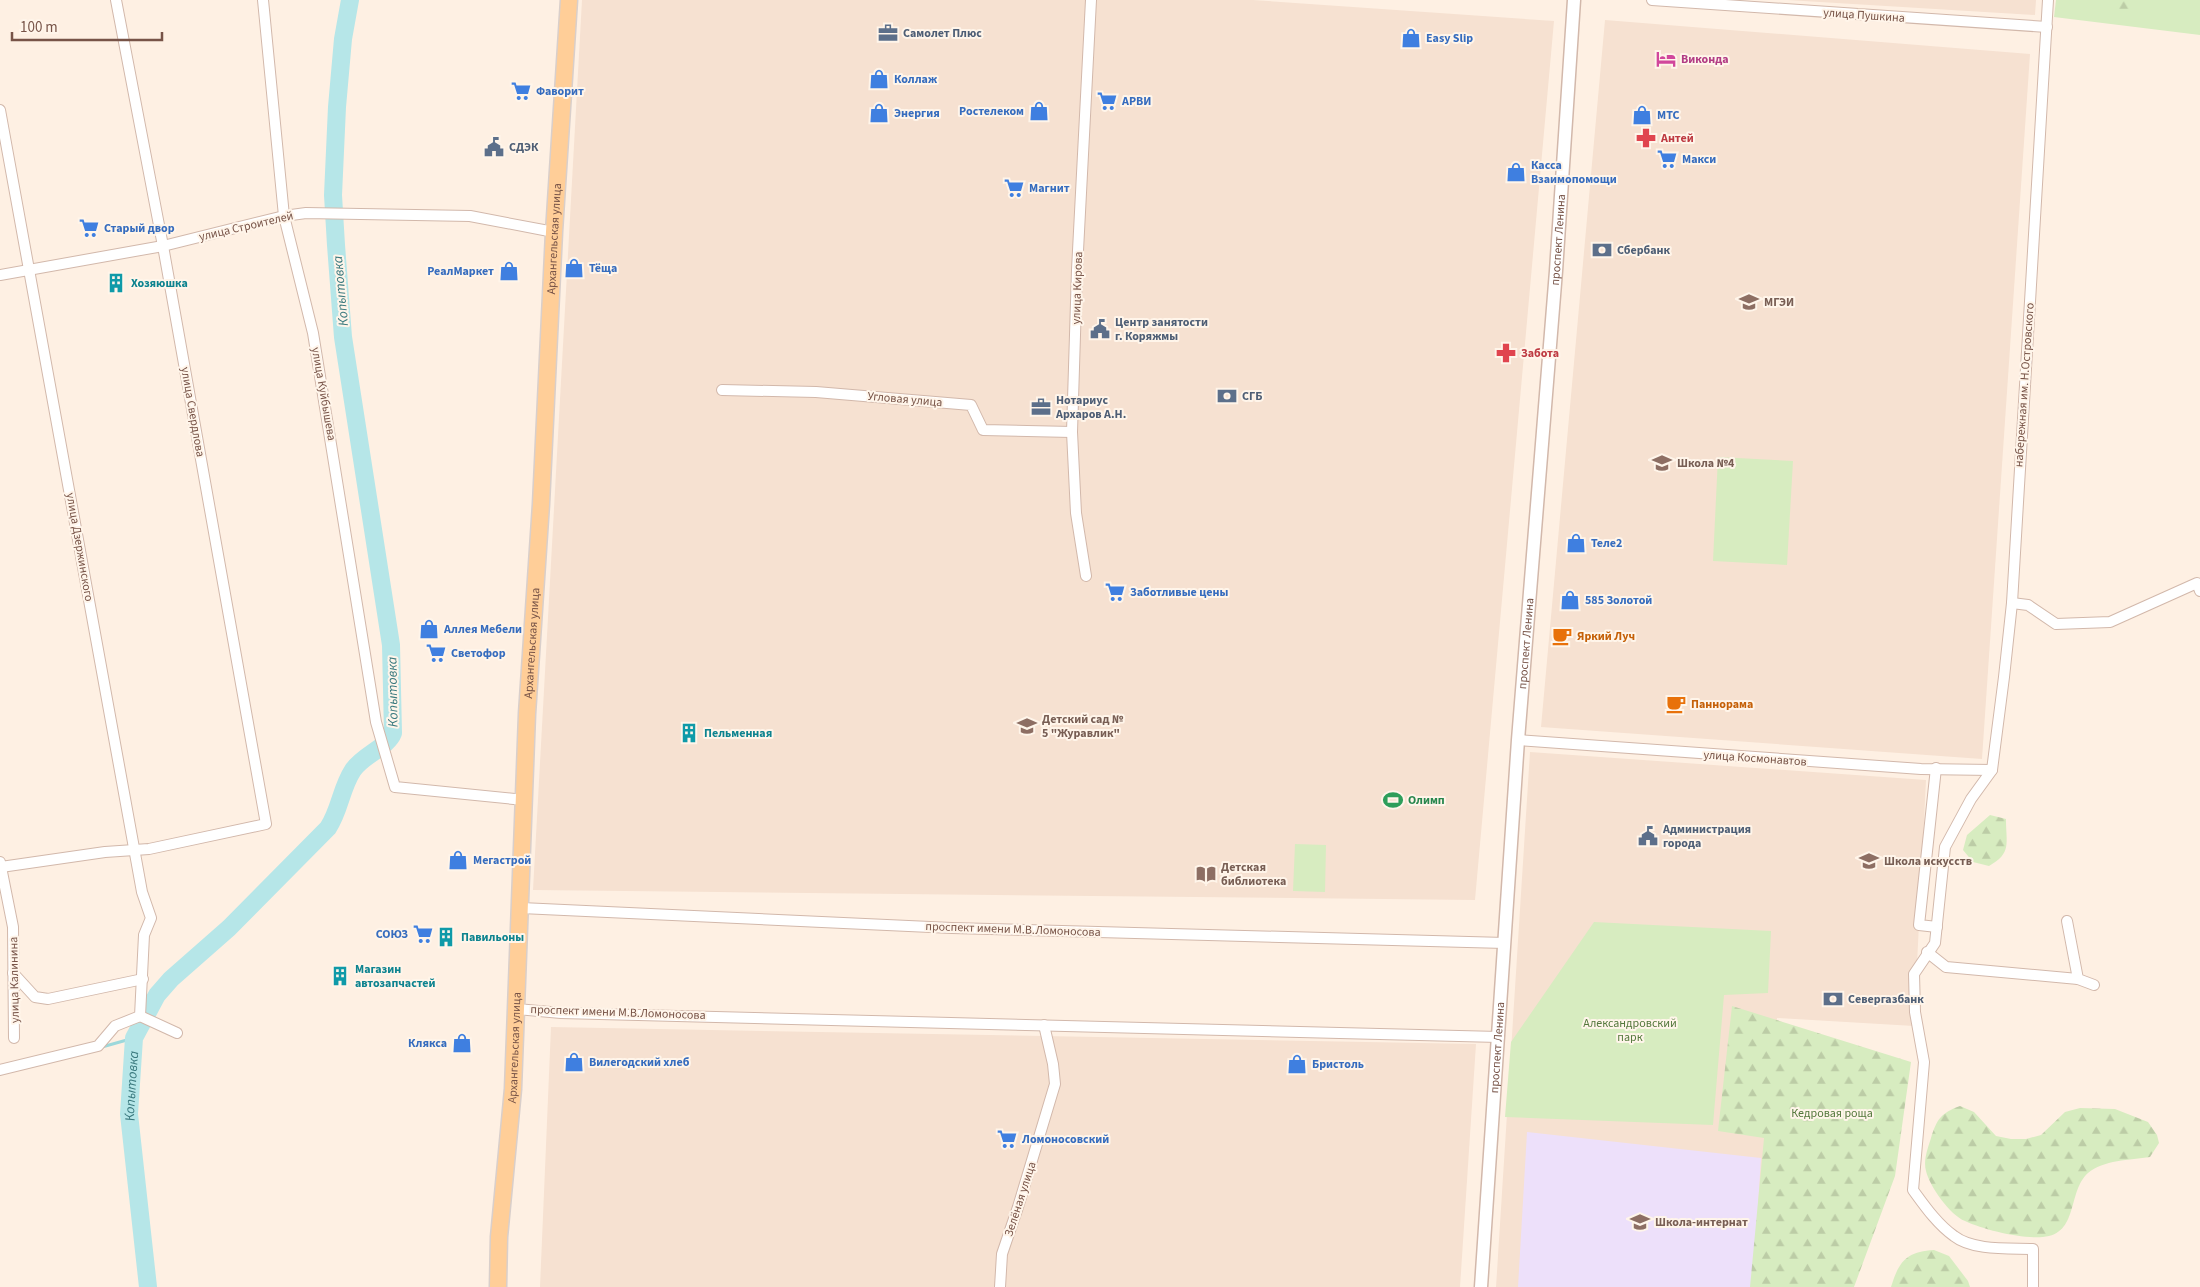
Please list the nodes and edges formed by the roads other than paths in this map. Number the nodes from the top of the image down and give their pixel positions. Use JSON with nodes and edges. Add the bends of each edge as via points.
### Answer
{"nodes":[{"id":1,"x":116,"y":0,"type":"edge"},
{"id":2,"x":263,"y":0,"type":"edge"},
{"id":3,"x":569,"y":0,"type":"edge"},
{"id":4,"x":1091,"y":0,"type":"edge"},
{"id":5,"x":1574,"y":0,"type":"edge"},
{"id":6,"x":1652,"y":0,"type":"edge"},
{"id":7,"x":2048,"y":0,"type":"edge"},
{"id":8,"x":2046,"y":27,"type":"junction"},
{"id":9,"x":0,"y":110,"type":"edge"},
{"id":10,"x":284,"y":216,"type":"junction"},
{"id":11,"x":554,"y":232,"type":"junction"},
{"id":12,"x":163,"y":246,"type":"junction"},
{"id":13,"x":31,"y":270,"type":"junction"},
{"id":14,"x":0,"y":275,"type":"edge"},
{"id":15,"x":722,"y":390,"type":"dead end"},
{"id":16,"x":1072,"y":432,"type":"junction"},
{"id":17,"x":1086,"y":576,"type":"dead end"},
{"id":18,"x":2200,"y":591,"type":"edge"},
{"id":19,"x":2012,"y":603,"type":"junction"},
{"id":20,"x":1518,"y":740,"type":"junction"},
{"id":21,"x":1936,"y":768,"type":"junction"},
{"id":22,"x":1992,"y":770,"type":"junction"},
{"id":23,"x":524,"y":800,"type":"junction"},
{"id":24,"x":135,"y":850,"type":"junction"},
{"id":25,"x":0,"y":865,"type":"edge"},
{"id":26,"x":521,"y":908,"type":"junction"},
{"id":27,"x":2067,"y":921,"type":"dead end"},
{"id":28,"x":1937,"y":927,"type":"junction"},
{"id":29,"x":1505,"y":943,"type":"junction"},
{"id":30,"x":1927,"y":952,"type":"junction"},
{"id":31,"x":14,"y":973,"type":"junction"},
{"id":32,"x":2078,"y":979,"type":"junction"},
{"id":33,"x":143,"y":981,"type":"junction"},
{"id":34,"x":2094,"y":985,"type":"dead end"},
{"id":35,"x":517,"y":1009,"type":"junction"},
{"id":36,"x":140,"y":1016,"type":"junction"},
{"id":37,"x":1044,"y":1025,"type":"junction"},
{"id":38,"x":177,"y":1033,"type":"dead end"},
{"id":39,"x":1499,"y":1037,"type":"junction"},
{"id":40,"x":14,"y":1038,"type":"dead end"},
{"id":41,"x":0,"y":1070,"type":"edge"},
{"id":42,"x":498,"y":1287,"type":"edge"},
{"id":43,"x":1000,"y":1287,"type":"edge"},
{"id":44,"x":1480,"y":1287,"type":"edge"},
{"id":45,"x":2033,"y":1287,"type":"edge"}],
"edges":[{"from":1,"to":12,"type":"street","name":"улица Свердлова"},
{"from":2,"to":10,"type":"street","name":"улица Куйбышева"},
{"from":3,"to":11,"type":"main road","name":"Архангельская улица"},
{"from":4,"to":16,"type":"street","name":"улица Кирова"},
{"from":5,"to":20,"type":"street","name":"проспект Ленина","via":[[1555,288]]},
{"from":6,"to":8,"type":"street","name":"улица Пушкина"},
{"from":7,"to":8,"type":"street","name":"набережная им. Н.Островского"},
{"from":8,"to":19,"type":"street","name":"набережная им. Н.Островского"},
{"from":9,"to":13,"type":"street","name":"улица Дзержинского"},
{"from":10,"to":11,"type":"street","name":"улица Строителей","via":[[324,212],[470,216]]},
{"from":10,"to":12,"type":"street","name":"улица Строителей"},
{"from":10,"to":23,"type":"street","name":"улица Куйбышева","via":[[313,333],[376,722],[395,787]]},
{"from":11,"to":23,"type":"main road","name":"Архангельская улица"},
{"from":12,"to":13,"type":"street","name":"улица Строителей"},
{"from":12,"to":24,"type":"street","name":"улица Свердлова","via":[[266,824]]},
{"from":13,"to":14,"type":"street","name":"улица Строителей"},
{"from":13,"to":24,"type":"street","name":"улица Дзержинского"},
{"from":15,"to":16,"type":"street","name":"Угловая улица","via":[[816,392],[971,405],[983,430]]},
{"from":16,"to":17,"type":"street","name":"улица Кирова","via":[[1076,513]]},
{"from":18,"to":19,"type":"street","via":[[2197,583],[2110,622],[2056,624],[2028,605]]},
{"from":19,"to":22,"type":"street","name":"набережная им. Н.Островского"},
{"from":20,"to":21,"type":"street","name":"улица Космонавтов"},
{"from":20,"to":29,"type":"street","name":"проспект Ленина"},
{"from":21,"to":22,"type":"street","name":"улица Космонавтов"},
{"from":21,"to":28,"type":"street","via":[[1919,925]]},
{"from":22,"to":28,"type":"street","via":[[1971,799],[1945,847]]},
{"from":23,"to":26,"type":"main road","name":"Архангельская улица"},
{"from":24,"to":25,"type":"street"},
{"from":24,"to":33,"type":"street","name":"улица Дзержинского","via":[[142,892],[151,918],[144,935]]},
{"from":25,"to":31,"type":"street","name":"улица Калинина","via":[[13,927]]},
{"from":26,"to":29,"type":"street","name":"проспект имени М.В.Ломоносова","via":[[952,928]]},
{"from":26,"to":35,"type":"main road","name":"Архангельская улица"},
{"from":27,"to":32,"type":"street"},
{"from":28,"to":30,"type":"street","via":[[1935,943]]},
{"from":29,"to":39,"type":"street","name":"проспект Ленина"},
{"from":30,"to":32,"type":"street","via":[[1946,967]]},
{"from":30,"to":45,"type":"street","via":[[1914,974],[1915,1012],[1924,1062],[1912,1190],[1954,1237],[1984,1247],[2033,1249]]},
{"from":31,"to":33,"type":"street","via":[[35,997],[48,999]]},
{"from":31,"to":40,"type":"street","name":"улица Калинина"},
{"from":32,"to":34,"type":"street"},
{"from":33,"to":36,"type":"street","name":"улица Дзержинского"},
{"from":35,"to":37,"type":"street","name":"проспект имени М.В.Ломоносова"},
{"from":35,"to":42,"type":"main road","name":"Архангельская улица"},
{"from":36,"to":38,"type":"street"},
{"from":36,"to":41,"type":"street","via":[[115,1026],[98,1046]]},
{"from":37,"to":39,"type":"street","name":"проспект имени М.В.Ломоносова"},
{"from":37,"to":43,"type":"street","name":"Зелёная улица","via":[[1055,1084],[1002,1254]]},
{"from":39,"to":44,"type":"street","name":"проспект Ленина"}]}
